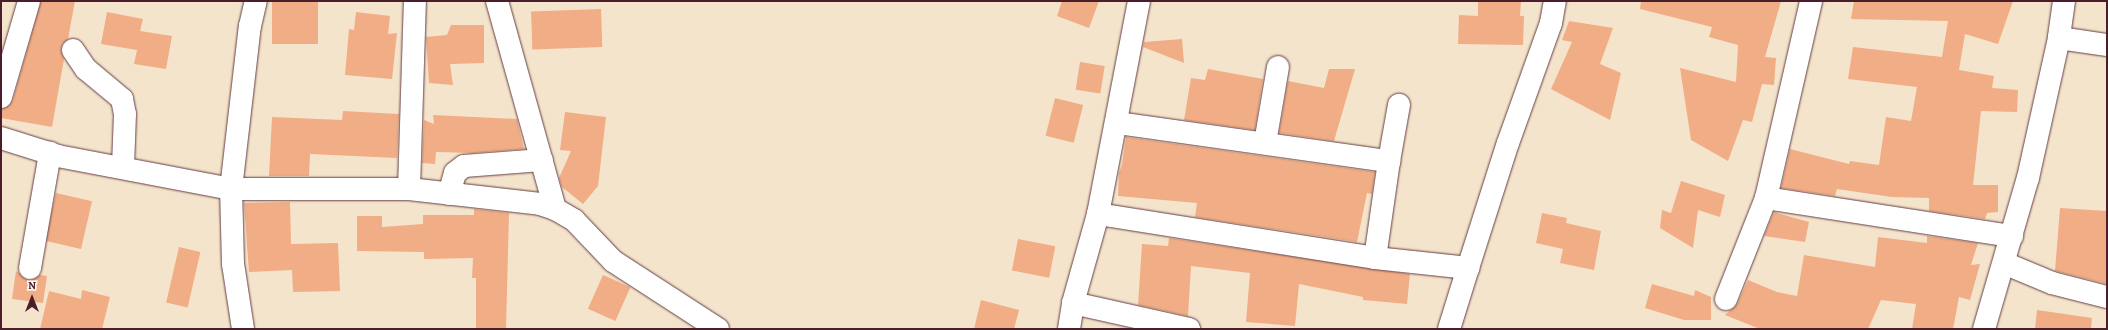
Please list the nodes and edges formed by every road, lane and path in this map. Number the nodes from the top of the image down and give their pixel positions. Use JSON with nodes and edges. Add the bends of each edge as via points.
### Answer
{"nodes":[{"id":1,"x":30,"y":1,"type":"edge"},
{"id":2,"x":256,"y":1,"type":"edge"},
{"id":3,"x":415,"y":1,"type":"edge"},
{"id":4,"x":497,"y":1,"type":"edge"},
{"id":5,"x":1139,"y":1,"type":"edge"},
{"id":6,"x":1555,"y":1,"type":"edge"},
{"id":7,"x":1811,"y":1,"type":"edge"},
{"id":8,"x":2064,"y":1,"type":"edge"},
{"id":9,"x":2059,"y":38,"type":"junction"},
{"id":10,"x":2107,"y":44,"type":"edge"},
{"id":11,"x":74,"y":50,"type":"dead end"},
{"id":12,"x":1278,"y":67,"type":"dead end"},
{"id":13,"x":1,"y":97,"type":"edge"},
{"id":14,"x":1399,"y":105,"type":"dead end"},
{"id":15,"x":1117,"y":123,"type":"junction"},
{"id":16,"x":1,"y":138,"type":"edge"},
{"id":17,"x":1265,"y":143,"type":"junction"},
{"id":18,"x":50,"y":153,"type":"junction"},
{"id":19,"x":542,"y":160,"type":"junction"},
{"id":20,"x":1389,"y":161,"type":"junction"},
{"id":21,"x":123,"y":168,"type":"junction"},
{"id":22,"x":231,"y":189,"type":"junction"},
{"id":23,"x":409,"y":189,"type":"junction"},
{"id":24,"x":449,"y":194,"type":"junction"},
{"id":25,"x":1766,"y":198,"type":"junction"},
{"id":26,"x":556,"y":209,"type":"junction"},
{"id":27,"x":1098,"y":214,"type":"junction"},
{"id":28,"x":2012,"y":236,"type":"junction"},
{"id":29,"x":1375,"y":258,"type":"junction"},
{"id":30,"x":2004,"y":264,"type":"junction"},
{"id":31,"x":30,"y":268,"type":"dead end"},
{"id":32,"x":1468,"y":268,"type":"junction"},
{"id":33,"x":2107,"y":297,"type":"edge"},
{"id":34,"x":1726,"y":299,"type":"dead end"},
{"id":35,"x":1074,"y":303,"type":"junction"},
{"id":36,"x":1122,"y":322,"type":"edge"},
{"id":37,"x":242,"y":329,"type":"edge"},
{"id":38,"x":718,"y":329,"type":"edge"},
{"id":39,"x":1069,"y":329,"type":"edge"},
{"id":40,"x":1189,"y":329,"type":"edge"},
{"id":41,"x":1449,"y":329,"type":"edge"},
{"id":42,"x":1984,"y":329,"type":"edge"}],
"edges":[{"from":1,"to":13,"type":"street"},
{"from":2,"to":22,"type":"street","via":[[250,26]]},
{"from":3,"to":23,"type":"street"},
{"from":4,"to":19,"type":"street"},
{"from":5,"to":15,"type":"street"},
{"from":6,"to":32,"type":"street","via":[[1551,23],[1508,143]]},
{"from":7,"to":25,"type":"street"},
{"from":8,"to":9,"type":"street"},
{"from":9,"to":10,"type":"street"},
{"from":9,"to":28,"type":"street","via":[[2028,178]]},
{"from":11,"to":21,"type":"street","via":[[86,68],[122,99],[125,114]]},
{"from":12,"to":17,"type":"street"},
{"from":14,"to":20,"type":"street"},
{"from":15,"to":17,"type":"street"},
{"from":15,"to":27,"type":"street"},
{"from":16,"to":18,"type":"street"},
{"from":17,"to":20,"type":"street"},
{"from":18,"to":21,"type":"street"},
{"from":18,"to":31,"type":"street"},
{"from":19,"to":24,"type":"street","via":[[464,166],[455,173]]},
{"from":19,"to":26,"type":"street"},
{"from":20,"to":29,"type":"street"},
{"from":21,"to":22,"type":"street"},
{"from":22,"to":23,"type":"street"},
{"from":22,"to":37,"type":"street","via":[[233,264]]},
{"from":23,"to":24,"type":"street"},
{"from":24,"to":26,"type":"street","via":[[540,204]]},
{"from":25,"to":28,"type":"street"},
{"from":25,"to":34,"type":"street"},
{"from":26,"to":38,"type":"street","via":[[574,220],[613,261]]},
{"from":27,"to":29,"type":"street"},
{"from":27,"to":35,"type":"street"},
{"from":28,"to":30,"type":"street"},
{"from":29,"to":32,"type":"street"},
{"from":30,"to":33,"type":"street","via":[[2052,283]]},
{"from":30,"to":42,"type":"street"},
{"from":32,"to":41,"type":"street"},
{"from":35,"to":36,"type":"street"},
{"from":35,"to":39,"type":"street"},
{"from":36,"to":40,"type":"street"}]}
